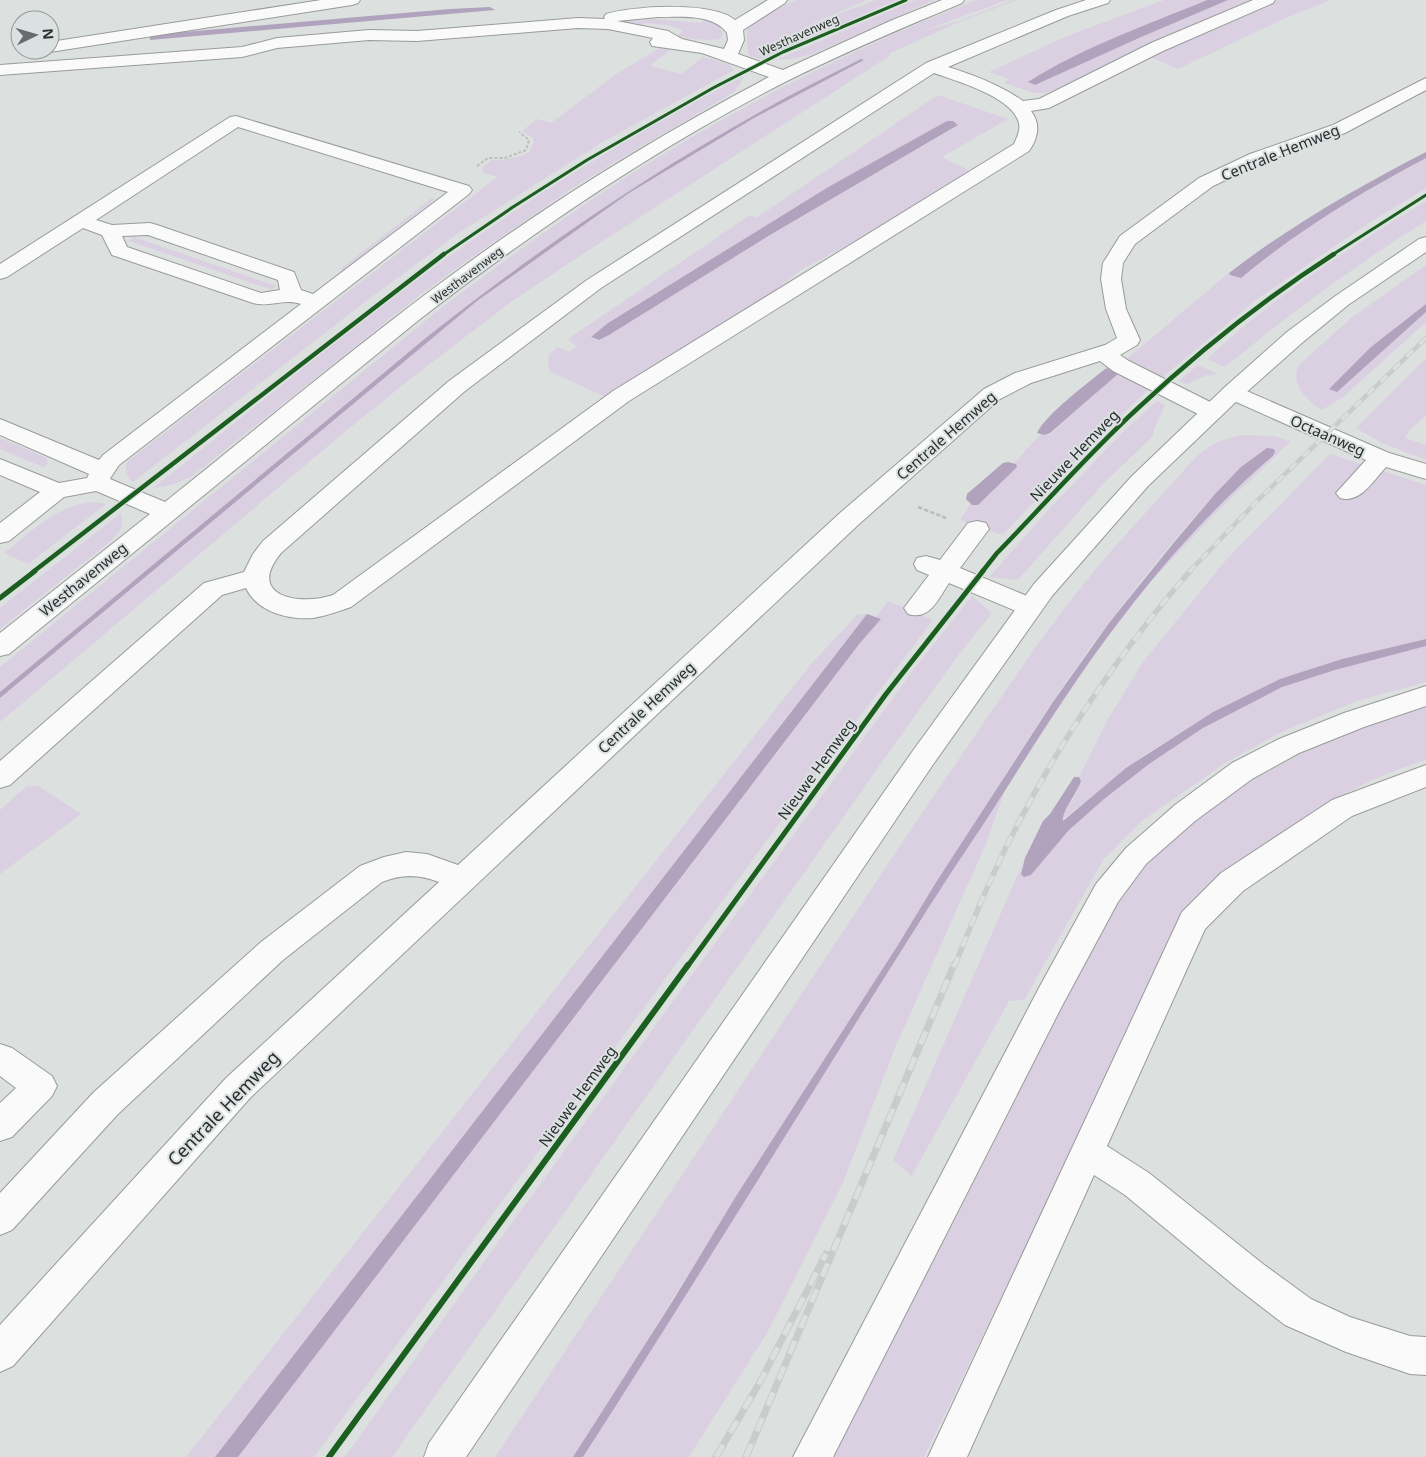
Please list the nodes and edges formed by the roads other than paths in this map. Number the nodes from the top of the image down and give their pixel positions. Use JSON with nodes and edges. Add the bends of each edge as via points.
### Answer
{"nodes":[{"id":1,"x":352,"y":0,"type":"edge"},
{"id":2,"x":778,"y":0,"type":"edge"},
{"id":3,"x":956,"y":0,"type":"edge"},
{"id":4,"x":1102,"y":0,"type":"edge"},
{"id":5,"x":1267,"y":0,"type":"edge"},
{"id":6,"x":667,"y":6,"type":"edge"},
{"id":7,"x":594,"y":24,"type":"junction"},
{"id":8,"x":734,"y":28,"type":"junction"},
{"id":9,"x":60,"y":45,"type":"edge"},
{"id":10,"x":727,"y":57,"type":"junction"},
{"id":11,"x":29,"y":60,"type":"edge"},
{"id":12,"x":932,"y":66,"type":"junction"},
{"id":13,"x":35,"y":67,"type":"junction"},
{"id":14,"x":0,"y":70,"type":"edge"},
{"id":15,"x":784,"y":76,"type":"junction"},
{"id":16,"x":1426,"y":83,"type":"edge"},
{"id":17,"x":1019,"y":107,"type":"junction"},
{"id":18,"x":81,"y":221,"type":"junction"},
{"id":19,"x":110,"y":231,"type":"junction"},
{"id":20,"x":1426,"y":243,"type":"edge"},
{"id":21,"x":0,"y":273,"type":"edge"},
{"id":22,"x":291,"y":294,"type":"junction"},
{"id":23,"x":317,"y":303,"type":"junction"},
{"id":24,"x":1103,"y":353,"type":"junction"},
{"id":25,"x":1233,"y":392,"type":"junction"},
{"id":26,"x":1212,"y":412,"type":"junction"},
{"id":27,"x":0,"y":426,"type":"edge"},
{"id":28,"x":1381,"y":458,"type":"junction"},
{"id":29,"x":0,"y":466,"type":"edge"},
{"id":30,"x":1426,"y":472,"type":"edge"},
{"id":31,"x":101,"y":477,"type":"junction"},
{"id":32,"x":57,"y":491,"type":"junction"},
{"id":33,"x":1348,"y":493,"type":"dead end"},
{"id":34,"x":167,"y":512,"type":"junction"},
{"id":35,"x":977,"y":529,"type":"dead end"},
{"id":36,"x":0,"y":535,"type":"edge"},
{"id":37,"x":936,"y":568,"type":"junction"},
{"id":38,"x":255,"y":577,"type":"junction"},
{"id":39,"x":1030,"y":607,"type":"junction"},
{"id":40,"x":917,"y":608,"type":"dead end"},
{"id":41,"x":0,"y":647,"type":"edge"},
{"id":42,"x":1426,"y":696,"type":"edge"},
{"id":43,"x":1426,"y":776,"type":"edge"},
{"id":44,"x":0,"y":777,"type":"edge"},
{"id":45,"x":462,"y":879,"type":"junction"},
{"id":46,"x":0,"y":1058,"type":"edge"},
{"id":47,"x":0,"y":1126,"type":"edge"},
{"id":48,"x":1087,"y":1152,"type":"junction"},
{"id":49,"x":0,"y":1218,"type":"edge"},
{"id":50,"x":0,"y":1353,"type":"edge"},
{"id":51,"x":1426,"y":1356,"type":"edge"},
{"id":52,"x":443,"y":1457,"type":"edge"},
{"id":53,"x":812,"y":1457,"type":"edge"},
{"id":54,"x":947,"y":1457,"type":"edge"}],
"edges":[{"from":1,"to":9,"type":"street"},
{"from":2,"to":8,"type":"street"},
{"from":3,"to":15,"type":"street","name":"Westhavenweg"},
{"from":4,"to":12,"type":"street"},
{"from":5,"to":17,"type":"street","via":[[1157,46],[1043,104]]},
{"from":6,"to":7,"type":"street"},
{"from":6,"to":8,"type":"street","via":[[724,20]]},
{"from":7,"to":10,"type":"street","via":[[603,29],[656,42],[675,42]]},
{"from":7,"to":13,"type":"street","via":[[416,36],[369,35],[277,43],[242,52]]},
{"from":8,"to":10,"type":"street","via":[[736,39]]},
{"from":10,"to":15,"type":"street"},
{"from":11,"to":13,"type":"street"},
{"from":12,"to":17,"type":"street","via":[[1004,94]]},
{"from":12,"to":38,"type":"street","via":[[594,284],[457,386],[272,547],[257,566]]},
{"from":13,"to":14,"type":"street"},
{"from":15,"to":34,"type":"street","name":"Westhavenweg","via":[[641,156],[501,248]]},
{"from":16,"to":24,"type":"street","name":"Centrale Hemweg","via":[[1339,129],[1257,158],[1206,182],[1126,240],[1113,263],[1111,279],[1116,309],[1129,340]]},
{"from":17,"to":38,"type":"street","via":[[1027,119],[1029,130],[1027,140],[1015,153],[621,396],[342,601],[307,610],[288,608],[263,596]]},
{"from":18,"to":19,"type":"street"},
{"from":18,"to":21,"type":"street"},
{"from":18,"to":23,"type":"street","via":[[236,121],[462,190]]},
{"from":19,"to":22,"type":"street","via":[[119,251],[260,299]]},
{"from":19,"to":22,"type":"street","via":[[150,229],[287,276]]},
{"from":20,"to":25,"type":"street","via":[[1341,301]]},
{"from":22,"to":23,"type":"street"},
{"from":23,"to":31,"type":"street","via":[[123,450],[111,460]]},
{"from":24,"to":26,"type":"street","via":[[1121,366]]},
{"from":24,"to":45,"type":"street","name":"Centrale Hemweg","via":[[1023,378],[980,404],[849,520]]},
{"from":25,"to":26,"type":"street"},
{"from":25,"to":28,"type":"street","name":"Octaanweg"},
{"from":26,"to":39,"type":"street","via":[[1140,481]]},
{"from":27,"to":31,"type":"street"},
{"from":28,"to":30,"type":"street","name":"Octaanweg"},
{"from":28,"to":33,"type":"street"},
{"from":29,"to":32,"type":"street"},
{"from":31,"to":32,"type":"street"},
{"from":31,"to":34,"type":"street"},
{"from":32,"to":36,"type":"street"},
{"from":34,"to":41,"type":"street","name":"Westhavenweg"},
{"from":35,"to":37,"type":"street"},
{"from":37,"to":39,"type":"street"},
{"from":37,"to":40,"type":"street"},
{"from":38,"to":44,"type":"street","via":[[213,588]]},
{"from":39,"to":52,"type":"street"},
{"from":42,"to":53,"type":"street","via":[[1297,743],[1242,771],[1185,813],[1136,856],[1107,893]]},
{"from":43,"to":48,"type":"street","via":[[1342,808],[1232,882],[1193,921]]},
{"from":45,"to":49,"type":"street","via":[[418,863],[402,863],[371,874],[272,951],[113,1097]]},
{"from":45,"to":50,"type":"street","name":"Centrale Hemweg","via":[[238,1088]]},
{"from":46,"to":47,"type":"street","via":[[40,1086]]},
{"from":48,"to":51,"type":"street","via":[[1137,1184],[1298,1312],[1346,1334],[1410,1355]]},
{"from":48,"to":54,"type":"street"}]}
